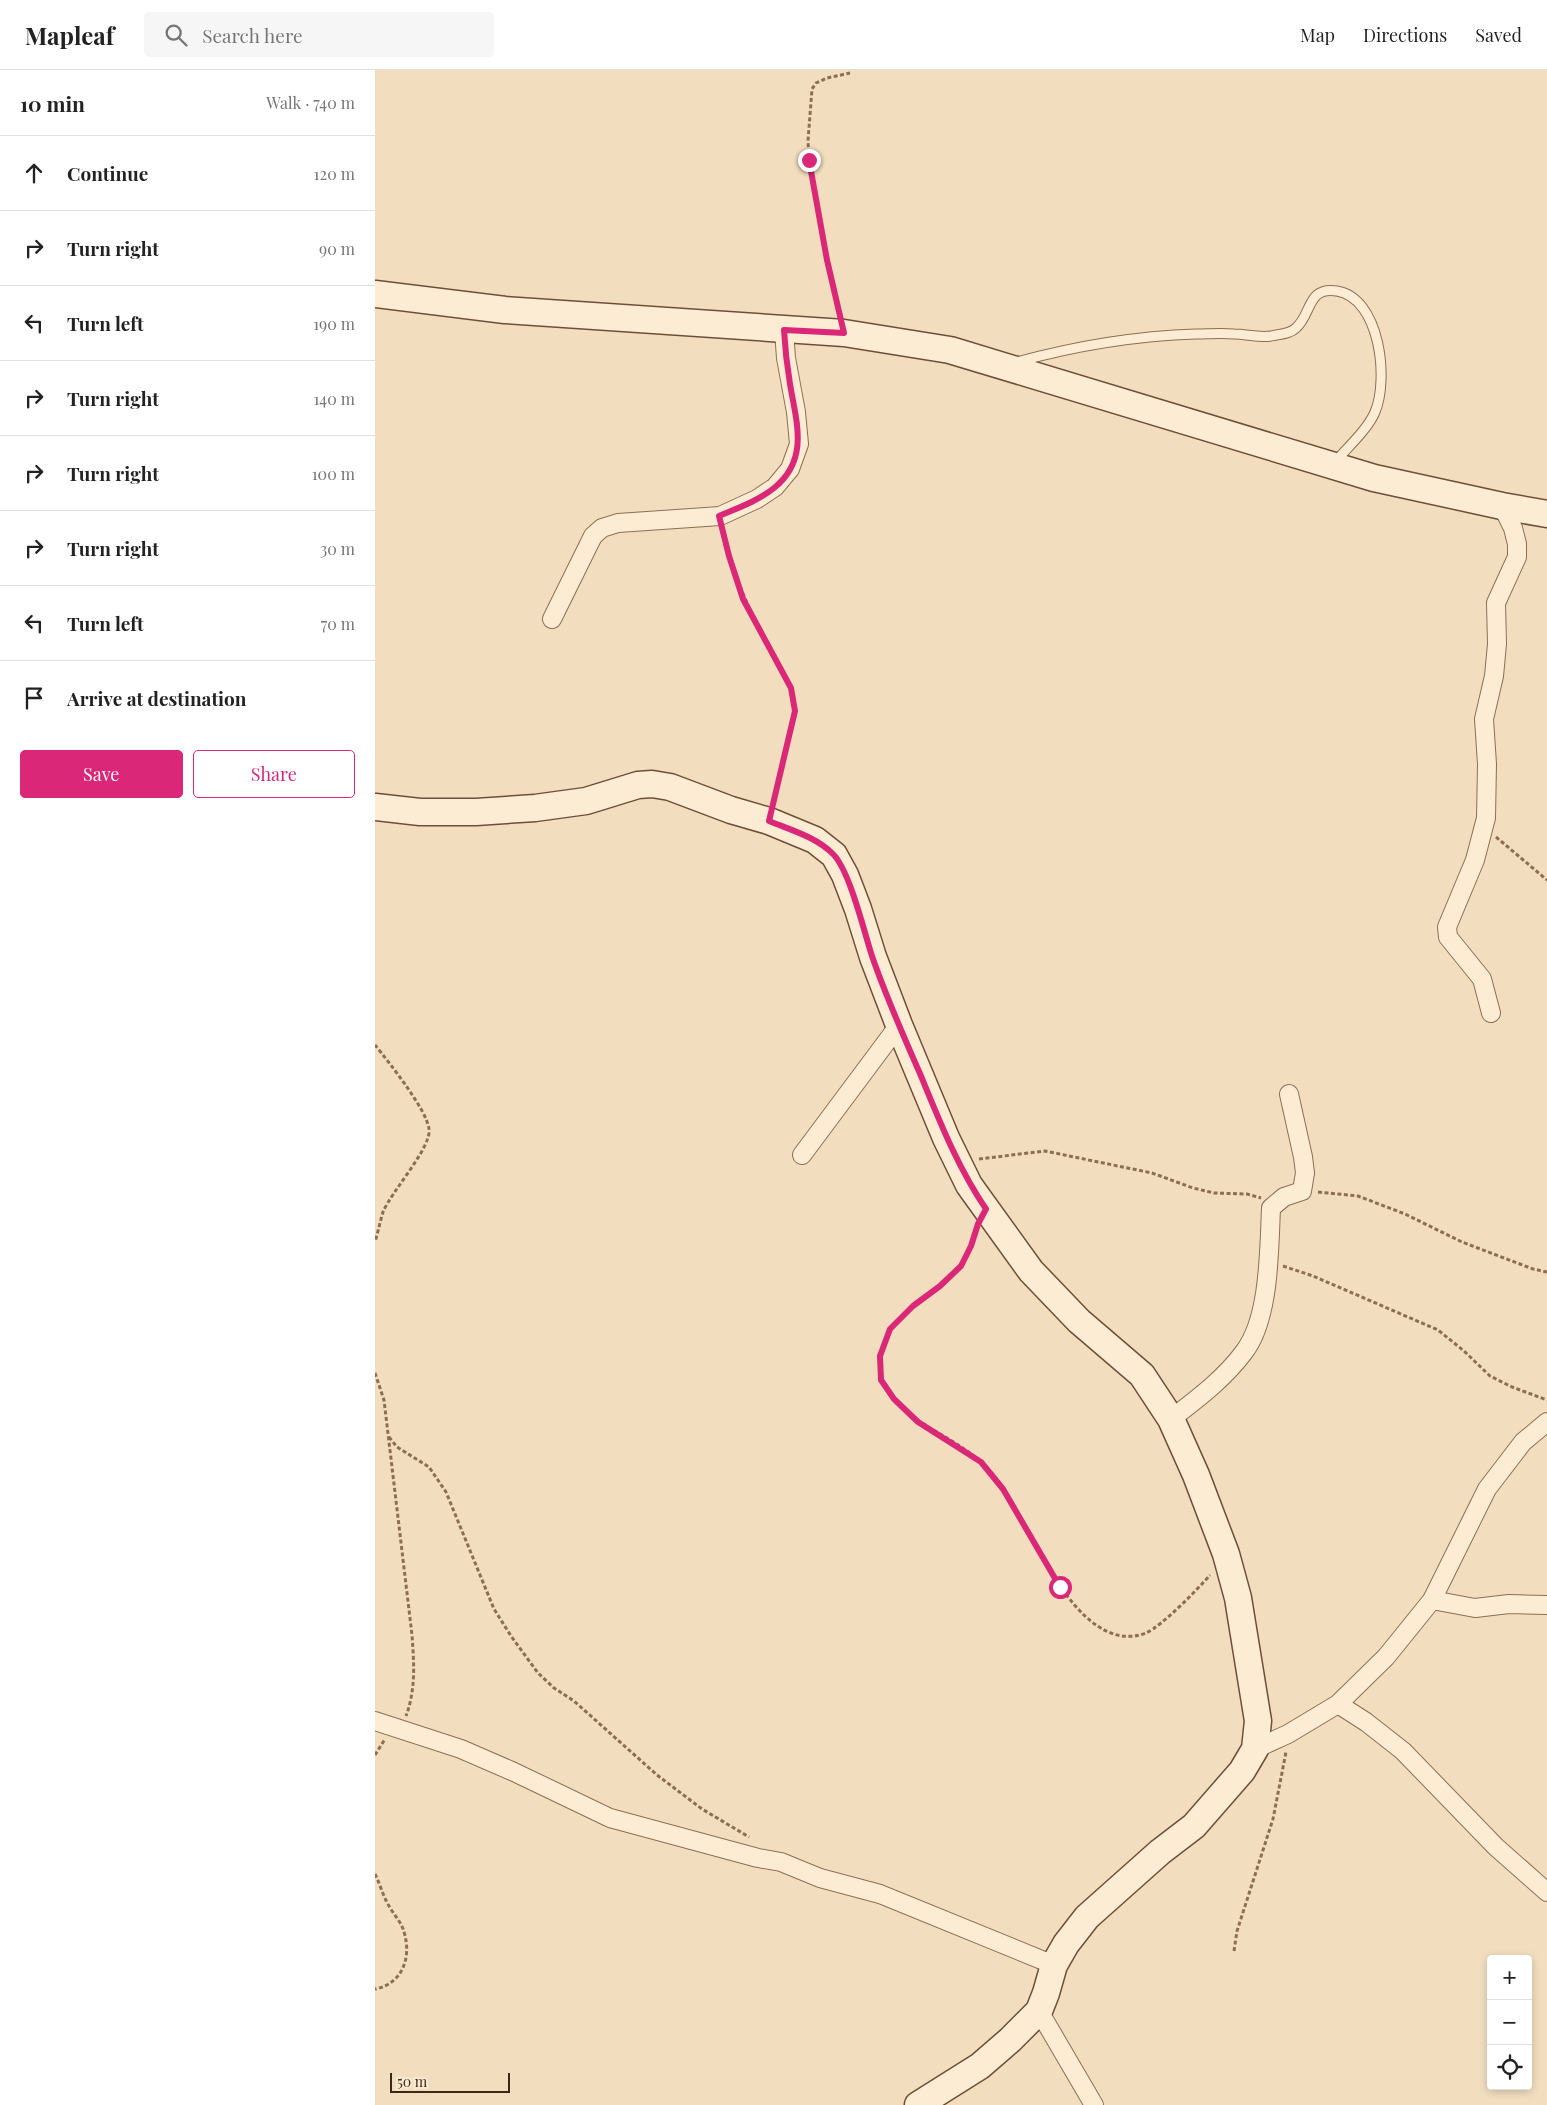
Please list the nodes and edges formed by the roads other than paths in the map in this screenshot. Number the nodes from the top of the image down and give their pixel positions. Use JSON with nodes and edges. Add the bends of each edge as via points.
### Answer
{"nodes":[{"id":1,"x":375,"y":294,"type":"edge"},
{"id":2,"x":784,"y":330,"type":"junction"},
{"id":3,"x":1005,"y":366,"type":"junction"},
{"id":4,"x":1332,"y":466,"type":"junction"},
{"id":5,"x":1502,"y":506,"type":"junction"},
{"id":6,"x":1547,"y":514,"type":"edge"},
{"id":7,"x":552,"y":619,"type":"dead end"},
{"id":8,"x":375,"y":806,"type":"edge"},
{"id":9,"x":1491,"y":1013,"type":"dead end"},
{"id":10,"x":899,"y":1025,"type":"junction"},
{"id":11,"x":1289,"y":1094,"type":"dead end"},
{"id":12,"x":803,"y":1155,"type":"dead end"},
{"id":13,"x":1171,"y":1419,"type":"junction"},
{"id":14,"x":1547,"y":1422,"type":"edge"},
{"id":15,"x":1431,"y":1600,"type":"junction"},
{"id":16,"x":1547,"y":1605,"type":"edge"},
{"id":17,"x":1338,"y":1704,"type":"junction"},
{"id":18,"x":375,"y":1721,"type":"edge"},
{"id":19,"x":1255,"y":1749,"type":"junction"},
{"id":20,"x":1547,"y":1892,"type":"edge"},
{"id":21,"x":1054,"y":1965,"type":"junction"},
{"id":22,"x":1039,"y":2011,"type":"junction"},
{"id":23,"x":918,"y":2105,"type":"edge"},
{"id":24,"x":1094,"y":2105,"type":"edge"}],
"edges":[{"from":1,"to":2,"type":"street","via":[[505,310]]},
{"from":2,"to":3,"type":"street","via":[[844,333],[950,350]]},
{"from":2,"to":7,"type":"street","via":[[799,430],[799,444],[790,470],[775,487],[757,499],[719,516],[618,523],[602,528],[593,536]]},
{"from":3,"to":4,"type":"street"},
{"from":3,"to":4,"type":"lane","via":[[1108,341],[1193,334],[1231,333],[1265,337],[1285,334],[1296,328],[1317,294],[1327,290],[1345,293],[1360,303],[1369,318],[1382,375],[1375,413]]},
{"from":4,"to":5,"type":"street"},
{"from":5,"to":6,"type":"street"},
{"from":5,"to":9,"type":"street","via":[[1513,528],[1517,557],[1496,603],[1495,668],[1484,719],[1487,784],[1484,827],[1475,860],[1447,927],[1449,936],[1482,979]]},
{"from":8,"to":10,"type":"street","via":[[420,812],[535,808],[586,800],[638,784],[652,784],[670,787],[769,821],[815,840],[834,855],[845,875]]},
{"from":10,"to":12,"type":"street"},
{"from":10,"to":13,"type":"street","via":[[969,1185],[1031,1271],[1079,1322],[1142,1375]]},
{"from":11,"to":13,"type":"street","via":[[1305,1173],[1302,1191],[1284,1197],[1271,1208],[1268,1285],[1255,1330],[1245,1351],[1201,1396]]},
{"from":13,"to":19,"type":"street","via":[[1226,1554],[1238,1598],[1258,1720]]},
{"from":14,"to":15,"type":"street","via":[[1523,1442],[1487,1489]]},
{"from":15,"to":16,"type":"street","via":[[1475,1608],[1509,1604]]},
{"from":15,"to":17,"type":"street","via":[[1387,1657]]},
{"from":17,"to":19,"type":"street","via":[[1288,1734]]},
{"from":17,"to":20,"type":"street","via":[[1403,1750],[1496,1847]]},
{"from":18,"to":21,"type":"street","via":[[461,1749],[610,1818],[781,1862],[820,1878],[880,1894]]},
{"from":19,"to":21,"type":"street","via":[[1242,1771],[1194,1826],[1087,1917]]},
{"from":21,"to":22,"type":"street"},
{"from":22,"to":23,"type":"street","via":[[980,2066]]},
{"from":22,"to":24,"type":"street"}]}
